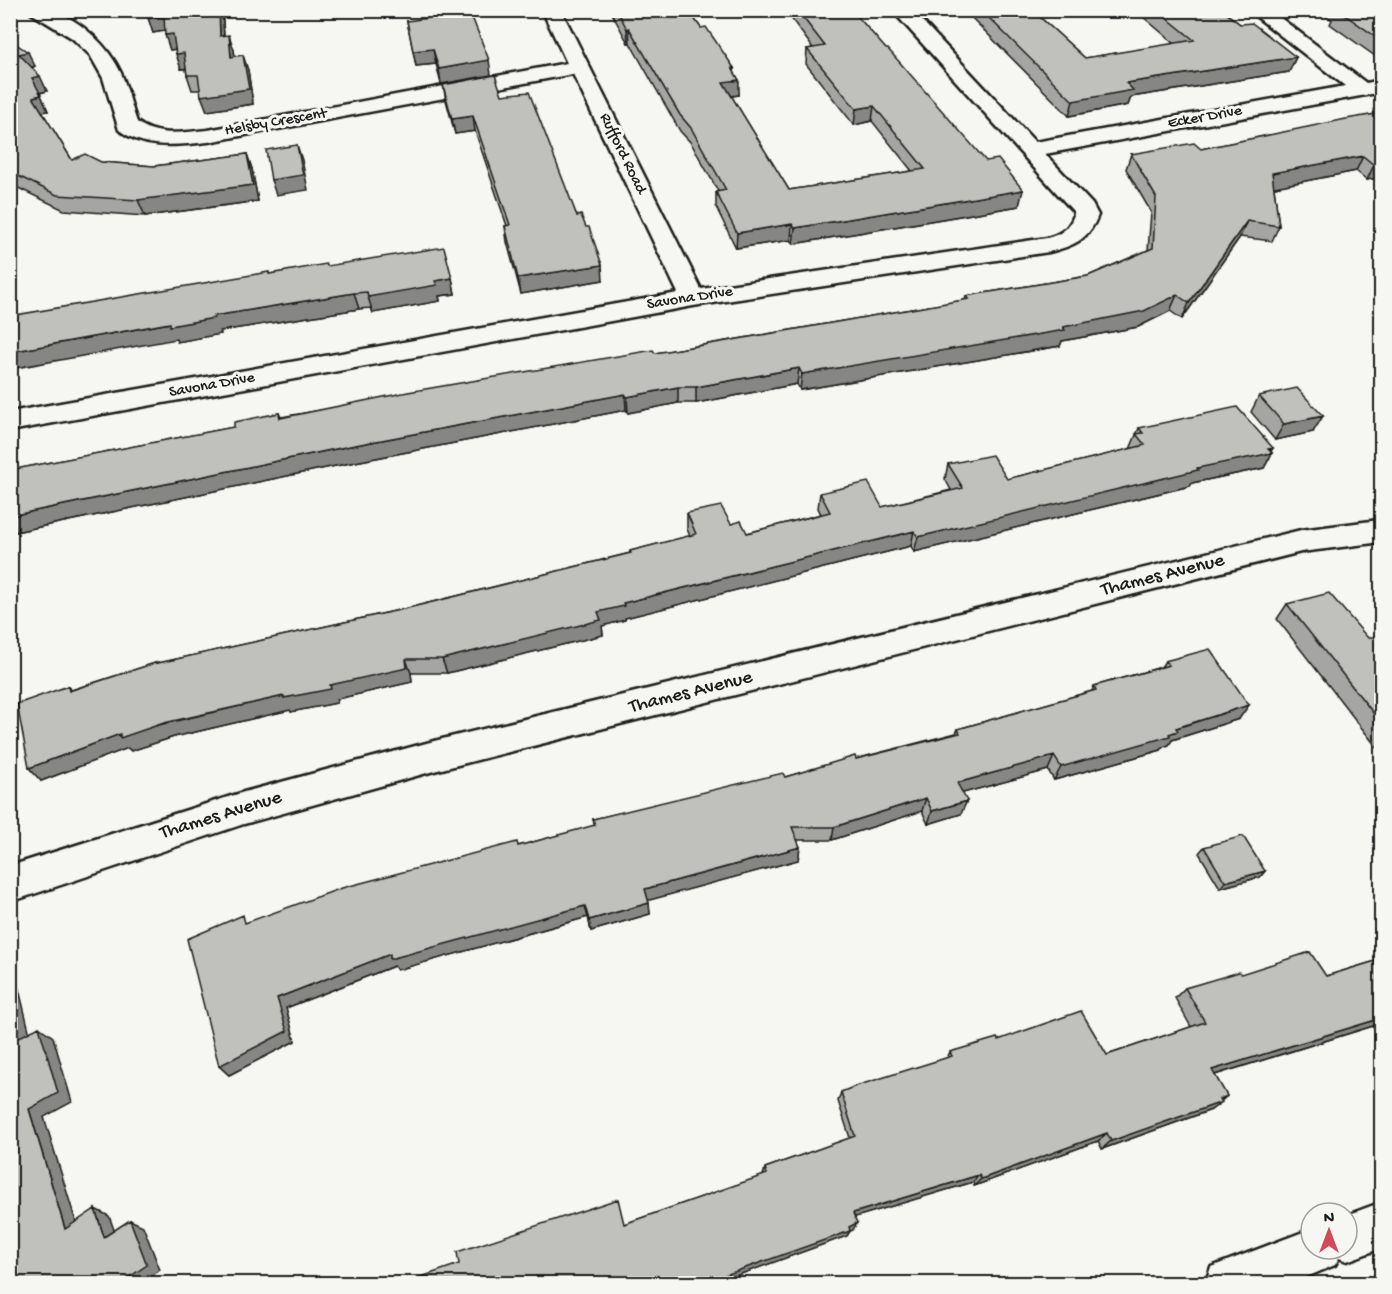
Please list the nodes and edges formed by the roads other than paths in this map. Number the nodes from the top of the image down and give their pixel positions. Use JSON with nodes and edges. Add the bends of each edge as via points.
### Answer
{"nodes":[{"id":1,"x":35,"y":10,"type":"edge"},
{"id":2,"x":551,"y":10,"type":"edge"},
{"id":3,"x":901,"y":10,"type":"edge"},
{"id":4,"x":1257,"y":10,"type":"edge"},
{"id":5,"x":580,"y":67,"type":"junction"},
{"id":6,"x":1372,"y":88,"type":"edge"},
{"id":7,"x":1029,"y":150,"type":"junction"},
{"id":8,"x":693,"y":298,"type":"junction"},
{"id":9,"x":10,"y":422,"type":"edge"},
{"id":10,"x":1380,"y":532,"type":"edge"},
{"id":11,"x":10,"y":884,"type":"edge"},
{"id":12,"x":1382,"y":1225,"type":"edge"},
{"id":13,"x":1359,"y":1234,"type":"edge"},
{"id":14,"x":1299,"y":1256,"type":"edge"},
{"id":15,"x":1228,"y":1284,"type":"edge"}],
"edges":[{"from":1,"to":5,"type":"street","name":"Helsby Crescent","via":[[60,21],[98,53],[110,71],[127,125],[150,138],[165,140],[208,136]]},
{"from":2,"to":5,"type":"street","name":"Rufford Road"},
{"from":3,"to":7,"type":"street","name":"Savona Drive"},
{"from":4,"to":6,"type":"street"},
{"from":5,"to":8,"type":"street","name":"Rufford Road"},
{"from":6,"to":7,"type":"street","name":"Ecker Drive"},
{"from":7,"to":8,"type":"street","name":"Savona Drive","via":[[1083,209],[1086,215],[1082,227],[1073,237],[1049,245]]},
{"from":8,"to":9,"type":"street","name":"Savona Drive"},
{"from":10,"to":11,"type":"street","name":"Thames Avenue","via":[[1301,541],[446,753],[244,808]]},
{"from":12,"to":13,"type":"street"},
{"from":14,"to":15,"type":"street"}]}
